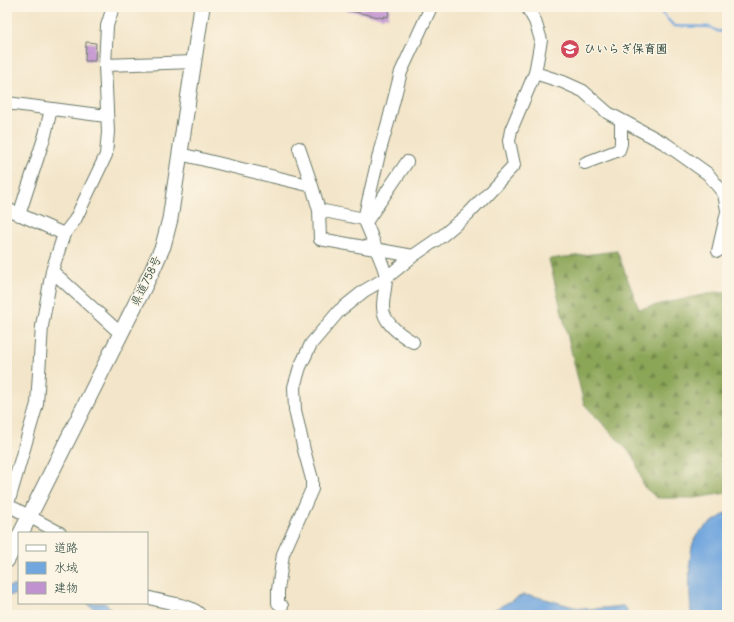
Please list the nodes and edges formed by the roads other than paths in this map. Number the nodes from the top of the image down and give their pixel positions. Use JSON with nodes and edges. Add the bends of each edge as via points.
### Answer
{"nodes":[{"id":1,"x":113,"y":7,"type":"edge"},
{"id":2,"x":202,"y":7,"type":"edge"},
{"id":3,"x":431,"y":7,"type":"edge"},
{"id":4,"x":527,"y":7,"type":"edge"},
{"id":5,"x":195,"y":62,"type":"junction"},
{"id":6,"x":104,"y":65,"type":"junction"},
{"id":7,"x":535,"y":73,"type":"junction"},
{"id":8,"x":7,"y":103,"type":"edge"},
{"id":9,"x":51,"y":109,"type":"junction"},
{"id":10,"x":106,"y":116,"type":"junction"},
{"id":11,"x":621,"y":121,"type":"junction"},
{"id":12,"x":299,"y":148,"type":"dead end"},
{"id":13,"x":180,"y":154,"type":"junction"},
{"id":14,"x":407,"y":162,"type":"dead end"},
{"id":15,"x":585,"y":163,"type":"dead end"},
{"id":16,"x":312,"y":186,"type":"junction"},
{"id":17,"x":7,"y":209,"type":"edge"},
{"id":18,"x":318,"y":210,"type":"junction"},
{"id":19,"x":727,"y":211,"type":"edge"},
{"id":20,"x":19,"y":215,"type":"junction"},
{"id":21,"x":365,"y":221,"type":"junction"},
{"id":22,"x":64,"y":234,"type":"junction"},
{"id":23,"x":376,"y":249,"type":"junction"},
{"id":24,"x":718,"y":251,"type":"dead end"},
{"id":25,"x":413,"y":256,"type":"junction"},
{"id":26,"x":52,"y":271,"type":"junction"},
{"id":27,"x":386,"y":278,"type":"junction"},
{"id":28,"x":120,"y":333,"type":"junction"},
{"id":29,"x":413,"y":342,"type":"dead end"},
{"id":30,"x":7,"y":506,"type":"edge"},
{"id":31,"x":29,"y":517,"type":"junction"},
{"id":32,"x":22,"y":532,"type":"edge"},
{"id":33,"x":58,"y":532,"type":"edge"},
{"id":34,"x":18,"y":539,"type":"edge"},
{"id":35,"x":7,"y":560,"type":"edge"},
{"id":36,"x":148,"y":597,"type":"edge"},
{"id":37,"x":282,"y":606,"type":"dead end"},
{"id":38,"x":200,"y":615,"type":"edge"}],
"edges":[{"from":1,"to":6,"type":"street","via":[[107,26]]},
{"from":2,"to":5,"type":"main road","name":"県道758号"},
{"from":3,"to":21,"type":"street","via":[[400,72]]},
{"from":4,"to":7,"type":"street","via":[[535,21],[540,40]]},
{"from":5,"to":6,"type":"street"},
{"from":5,"to":13,"type":"main road","name":"県道758号"},
{"from":6,"to":10,"type":"street"},
{"from":7,"to":11,"type":"street","via":[[583,91]]},
{"from":7,"to":25,"type":"street","via":[[511,130],[509,141],[514,166],[468,214]]},
{"from":8,"to":9,"type":"street"},
{"from":9,"to":10,"type":"street"},
{"from":9,"to":20,"type":"street","via":[[45,136]]},
{"from":10,"to":22,"type":"street","via":[[106,155],[75,220]]},
{"from":11,"to":15,"type":"street","via":[[619,150]]},
{"from":11,"to":19,"type":"street","via":[[666,144],[708,174],[724,194]]},
{"from":12,"to":16,"type":"street"},
{"from":13,"to":16,"type":"street"},
{"from":13,"to":28,"type":"main road","name":"県道758号","via":[[163,246]]},
{"from":14,"to":21,"type":"street"},
{"from":16,"to":18,"type":"street"},
{"from":17,"to":20,"type":"street"},
{"from":18,"to":21,"type":"street"},
{"from":18,"to":23,"type":"street","via":[[320,239]]},
{"from":19,"to":24,"type":"street"},
{"from":20,"to":22,"type":"street"},
{"from":21,"to":23,"type":"street"},
{"from":22,"to":26,"type":"street"},
{"from":23,"to":25,"type":"street"},
{"from":23,"to":27,"type":"street"},
{"from":25,"to":27,"type":"street"},
{"from":26,"to":28,"type":"street"},
{"from":26,"to":30,"type":"street","via":[[42,326],[37,404]]},
{"from":27,"to":29,"type":"street","via":[[382,308],[387,320],[398,333]]},
{"from":27,"to":37,"type":"street","via":[[364,291],[339,311],[311,344],[300,366],[294,387],[295,410],[312,479],[312,489],[283,554],[278,590],[278,603]]},
{"from":28,"to":31,"type":"main road","name":"県道758号"},
{"from":30,"to":31,"type":"street"},
{"from":31,"to":32,"type":"main road","name":"県道758号"},
{"from":31,"to":33,"type":"street"},
{"from":34,"to":35,"type":"main road"},
{"from":36,"to":38,"type":"street","via":[[183,605]]}]}
